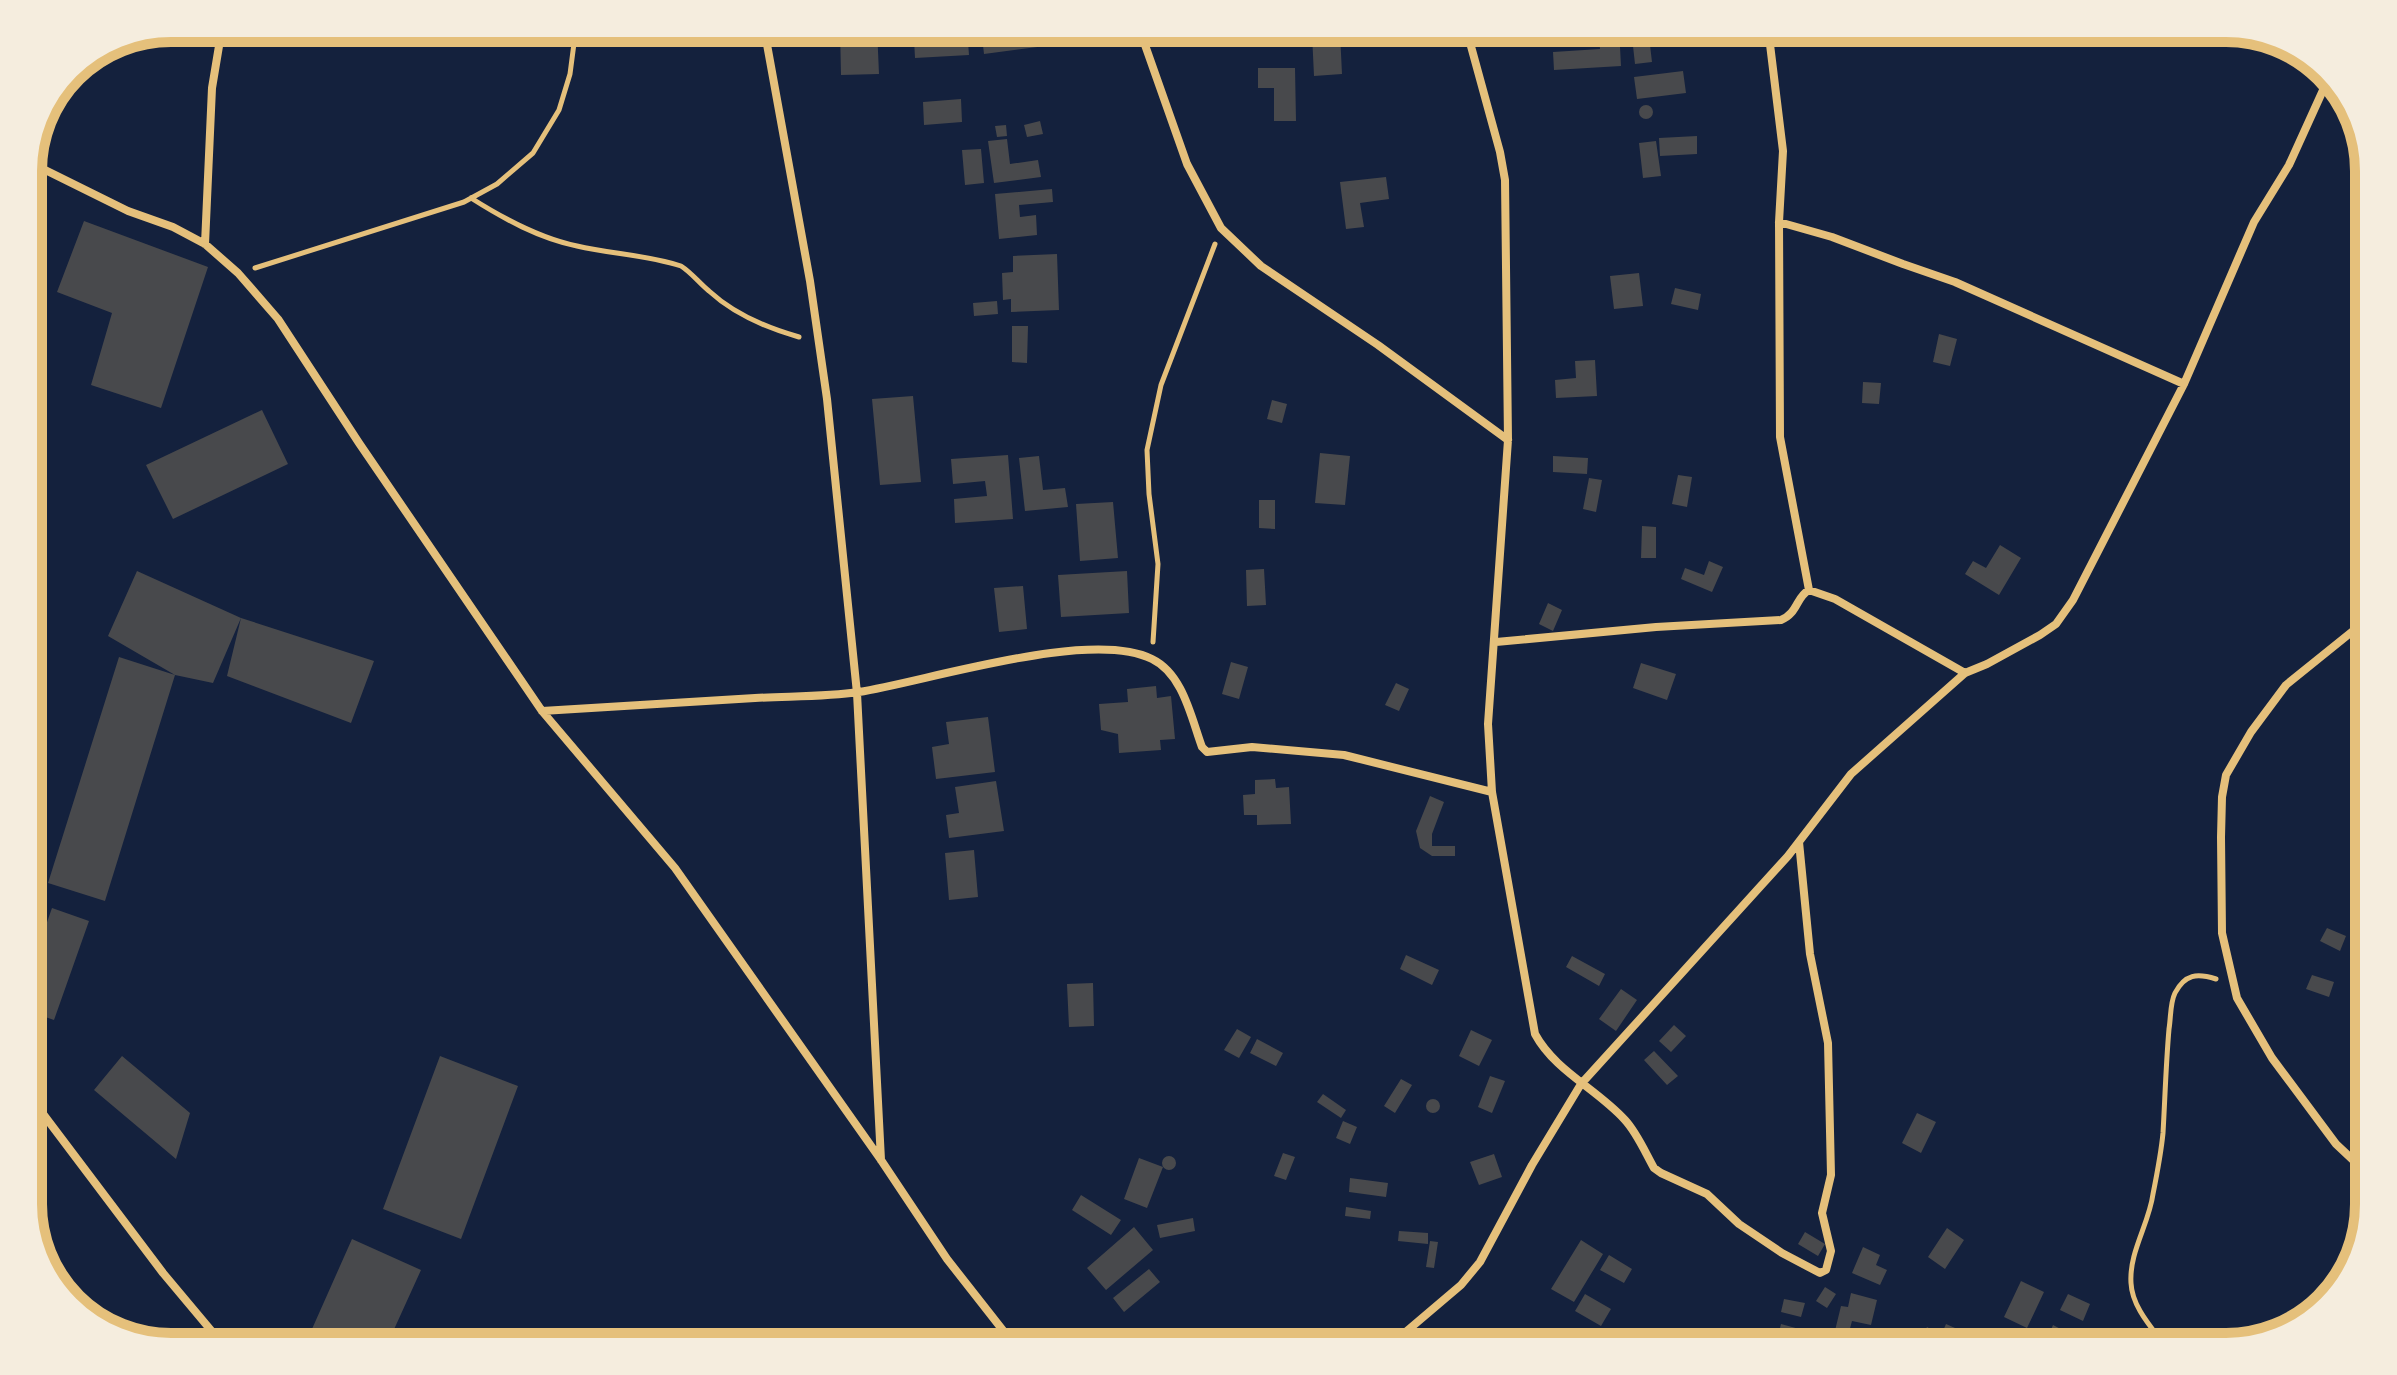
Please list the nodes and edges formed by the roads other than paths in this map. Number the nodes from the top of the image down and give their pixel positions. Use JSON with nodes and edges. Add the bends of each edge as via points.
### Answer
{"nodes":[{"id":1,"x":220,"y":42,"type":"edge"},
{"id":2,"x":767,"y":42,"type":"edge"},
{"id":3,"x":1144,"y":42,"type":"edge"},
{"id":4,"x":1470,"y":42,"type":"edge"},
{"id":5,"x":1770,"y":42,"type":"edge"},
{"id":6,"x":2324,"y":88,"type":"edge"},
{"id":7,"x":42,"y":168,"type":"edge"},
{"id":8,"x":1779,"y":222,"type":"junction"},
{"id":9,"x":205,"y":244,"type":"junction"},
{"id":10,"x":2184,"y":384,"type":"junction"},
{"id":11,"x":1508,"y":440,"type":"junction"},
{"id":12,"x":1809,"y":590,"type":"junction"},
{"id":13,"x":2355,"y":629,"type":"edge"},
{"id":14,"x":1496,"y":642,"type":"junction"},
{"id":15,"x":1965,"y":673,"type":"junction"},
{"id":16,"x":857,"y":693,"type":"junction"},
{"id":17,"x":542,"y":711,"type":"junction"},
{"id":18,"x":1492,"y":792,"type":"junction"},
{"id":19,"x":1799,"y":842,"type":"junction"},
{"id":20,"x":1581,"y":1084,"type":"junction"},
{"id":21,"x":42,"y":1113,"type":"edge"},
{"id":22,"x":881,"y":1160,"type":"junction"},
{"id":23,"x":2355,"y":1162,"type":"edge"},
{"id":24,"x":213,"y":1333,"type":"edge"},
{"id":25,"x":1005,"y":1333,"type":"edge"},
{"id":26,"x":1404,"y":1333,"type":"edge"}],
"edges":[{"from":1,"to":9,"type":"street","via":[[212,88]]},
{"from":2,"to":16,"type":"street","via":[[819,342]]},
{"from":3,"to":11,"type":"street","via":[[1187,164],[1221,228],[1261,266]]},
{"from":4,"to":11,"type":"street","via":[[1505,180]]},
{"from":5,"to":8,"type":"street","via":[[1783,151]]},
{"from":6,"to":10,"type":"street","via":[[2289,165],[2254,222]]},
{"from":7,"to":9,"type":"street"},
{"from":8,"to":10,"type":"street","via":[[1955,282]]},
{"from":8,"to":12,"type":"street","via":[[1780,437]]},
{"from":9,"to":17,"type":"street","via":[[278,319]]},
{"from":10,"to":15,"type":"street","via":[[2056,624]]},
{"from":11,"to":14,"type":"street"},
{"from":12,"to":14,"type":"street","via":[[1794,612],[1781,620]]},
{"from":12,"to":15,"type":"street","via":[[1835,599]]},
{"from":13,"to":23,"type":"street","via":[[2286,685],[2226,775],[2222,797],[2222,933],[2237,998],[2272,1058]]},
{"from":14,"to":18,"type":"street","via":[[1488,724]]},
{"from":15,"to":19,"type":"street","via":[[1851,774]]},
{"from":16,"to":17,"type":"street"},
{"from":16,"to":18,"type":"street","via":[[1053,653],[1118,650],[1152,659],[1172,675],[1207,752],[1252,747],[1344,755]]},
{"from":16,"to":22,"type":"street"},
{"from":17,"to":22,"type":"street","via":[[675,868]]},
{"from":18,"to":20,"type":"street","via":[[1535,1034]]},
{"from":19,"to":20,"type":"street"},
{"from":19,"to":20,"type":"street","via":[[1810,954],[1828,1043],[1831,1175],[1822,1213],[1831,1251],[1826,1270],[1817,1272],[1782,1253],[1707,1194],[1654,1168],[1626,1121]]},
{"from":20,"to":26,"type":"street","via":[[1480,1262]]},
{"from":21,"to":24,"type":"street"},
{"from":22,"to":25,"type":"street","via":[[947,1259]]}]}
